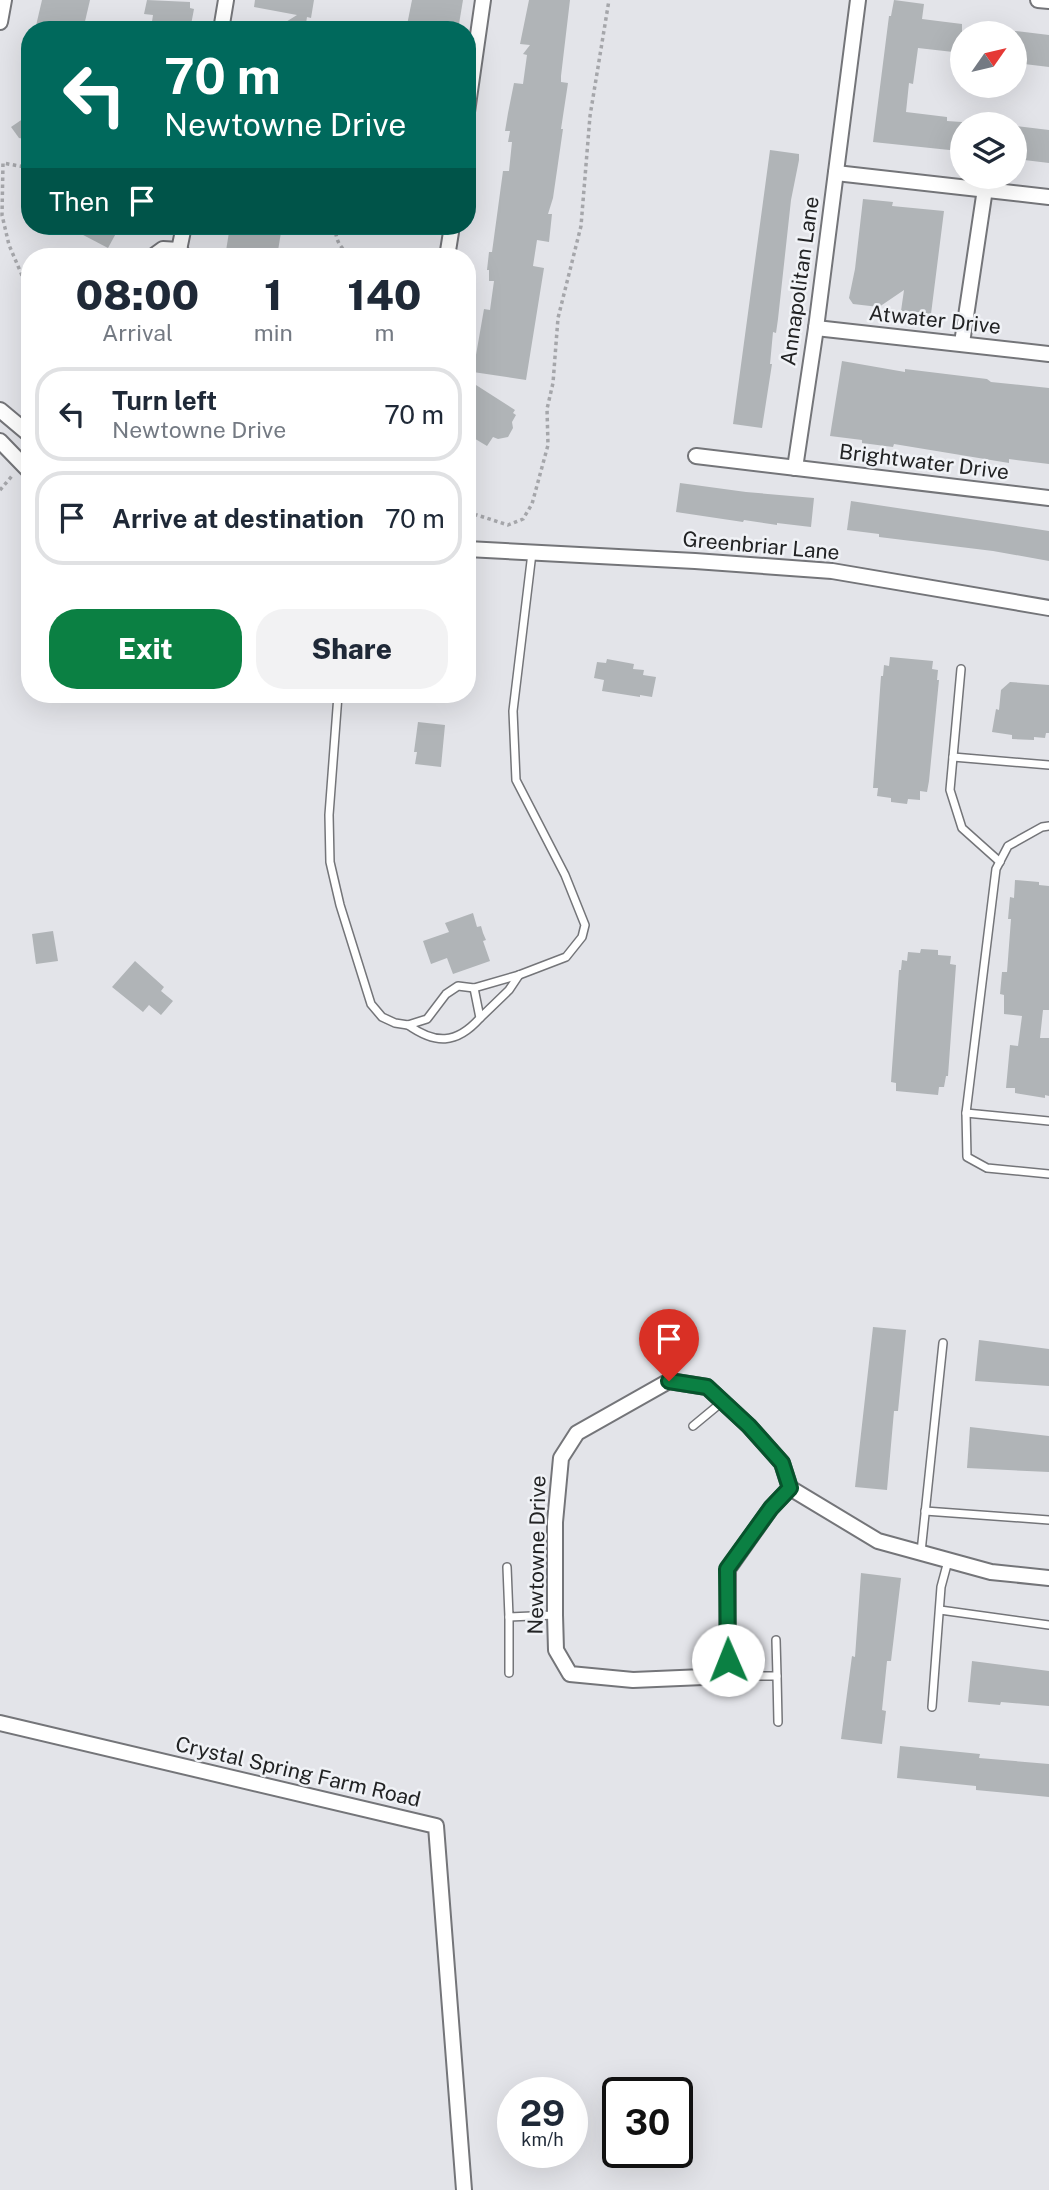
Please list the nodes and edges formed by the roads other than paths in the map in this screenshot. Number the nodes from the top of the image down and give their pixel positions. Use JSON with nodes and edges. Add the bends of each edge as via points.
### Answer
{"nodes":[{"id":1,"x":4,"y":0,"type":"edge"},
{"id":2,"x":226,"y":0,"type":"edge"},
{"id":3,"x":483,"y":0,"type":"edge"},
{"id":4,"x":859,"y":0,"type":"edge"},
{"id":5,"x":1038,"y":0,"type":"edge"},
{"id":6,"x":1049,"y":1,"type":"edge"},
{"id":7,"x":222,"y":21,"type":"edge"},
{"id":8,"x":0,"y":22,"type":"edge"},
{"id":9,"x":476,"y":49,"type":"edge"},
{"id":10,"x":836,"y":173,"type":"junction"},
{"id":11,"x":950,"y":185,"type":"edge"},
{"id":12,"x":985,"y":189,"type":"joint"},
{"id":13,"x":1049,"y":197,"type":"edge"},
{"id":14,"x":816,"y":328,"type":"junction"},
{"id":15,"x":962,"y":343,"type":"junction"},
{"id":16,"x":1049,"y":354,"type":"edge"},
{"id":17,"x":0,"y":410,"type":"edge"},
{"id":18,"x":21,"y":428,"type":"edge"},
{"id":19,"x":0,"y":441,"type":"edge"},
{"id":20,"x":696,"y":456,"type":"dead end"},
{"id":21,"x":21,"y":462,"type":"edge"},
{"id":22,"x":795,"y":468,"type":"junction"},
{"id":23,"x":1049,"y":498,"type":"edge"},
{"id":24,"x":476,"y":549,"type":"edge"},
{"id":25,"x":532,"y":552,"type":"junction"},
{"id":26,"x":1049,"y":608,"type":"edge"},
{"id":27,"x":961,"y":669,"type":"dead end"},
{"id":28,"x":337,"y":703,"type":"edge"},
{"id":29,"x":953,"y":757,"type":"junction"},
{"id":30,"x":1049,"y":765,"type":"edge"},
{"id":31,"x":1049,"y":826,"type":"edge"},
{"id":32,"x":1000,"y":862,"type":"junction"},
{"id":33,"x":519,"y":975,"type":"junction"},
{"id":34,"x":474,"y":988,"type":"junction"},
{"id":35,"x":480,"y":1018,"type":"junction"},
{"id":36,"x":408,"y":1024,"type":"junction"},
{"id":37,"x":966,"y":1112,"type":"junction"},
{"id":38,"x":1049,"y":1121,"type":"edge"},
{"id":39,"x":1049,"y":1174,"type":"edge"},
{"id":40,"x":665,"y":1338,"type":"dead end"},
{"id":41,"x":943,"y":1343,"type":"dead end"},
{"id":42,"x":669,"y":1381,"type":"junction"},
{"id":43,"x":723,"y":1402,"type":"junction"},
{"id":44,"x":694,"y":1426,"type":"dead end"},
{"id":45,"x":790,"y":1488,"type":"junction"},
{"id":46,"x":925,"y":1511,"type":"junction"},
{"id":47,"x":1049,"y":1520,"type":"edge"},
{"id":48,"x":920,"y":1552,"type":"junction"},
{"id":49,"x":948,"y":1560,"type":"junction"},
{"id":50,"x":507,"y":1567,"type":"dead end"},
{"id":51,"x":1049,"y":1578,"type":"edge"},
{"id":52,"x":940,"y":1610,"type":"junction"},
{"id":53,"x":555,"y":1615,"type":"junction"},
{"id":54,"x":509,"y":1616,"type":"junction"},
{"id":55,"x":1049,"y":1625,"type":"edge"},
{"id":56,"x":776,"y":1640,"type":"dead end"},
{"id":57,"x":509,"y":1672,"type":"dead end"},
{"id":58,"x":727,"y":1676,"type":"junction"},
{"id":59,"x":777,"y":1676,"type":"junction"},
{"id":60,"x":932,"y":1707,"type":"dead end"},
{"id":61,"x":778,"y":1722,"type":"dead end"},
{"id":62,"x":0,"y":1723,"type":"edge"},
{"id":63,"x":464,"y":2190,"type":"edge"}],
"edges":[{"from":1,"to":8,"type":"street"},
{"from":2,"to":7,"type":"street"},
{"from":3,"to":9,"type":"street"},
{"from":4,"to":10,"type":"street","name":"Annapolitan Lane"},
{"from":5,"to":6,"type":"street"},
{"from":10,"to":11,"type":"street"},
{"from":10,"to":14,"type":"street","name":"Annapolitan Lane"},
{"from":12,"to":13,"type":"street"},
{"from":12,"to":15,"type":"street"},
{"from":14,"to":15,"type":"street","name":"Atwater Drive"},
{"from":14,"to":22,"type":"street","name":"Annapolitan Lane"},
{"from":15,"to":16,"type":"street","name":"Atwater Drive"},
{"from":17,"to":18,"type":"street"},
{"from":19,"to":21,"type":"street"},
{"from":20,"to":22,"type":"street"},
{"from":22,"to":23,"type":"street","name":"Brightwater Drive"},
{"from":24,"to":25,"type":"street","name":"Greenbriar Lane"},
{"from":25,"to":26,"type":"street","name":"Greenbriar Lane","via":[[832,571]]},
{"from":25,"to":33,"type":"lane","via":[[513,711],[516,780],[585,925],[582,937],[565,957]]},
{"from":27,"to":29,"type":"lane"},
{"from":28,"to":36,"type":"lane","via":[[330,862],[371,1004],[382,1017]]},
{"from":29,"to":30,"type":"lane"},
{"from":29,"to":32,"type":"lane","via":[[950,790],[962,828]]},
{"from":31,"to":32,"type":"lane","via":[[1008,846]]},
{"from":32,"to":37,"type":"lane"},
{"from":33,"to":34,"type":"lane"},
{"from":33,"to":35,"type":"lane"},
{"from":34,"to":35,"type":"lane"},
{"from":34,"to":36,"type":"lane","via":[[458,986],[428,1019]]},
{"from":35,"to":36,"type":"lane","via":[[466,1031],[438,1040]]},
{"from":37,"to":38,"type":"lane"},
{"from":37,"to":39,"type":"lane","via":[[967,1157],[987,1168]]},
{"from":40,"to":42,"type":"lane"},
{"from":41,"to":46,"type":"lane"},
{"from":42,"to":43,"type":"street","via":[[707,1387]]},
{"from":42,"to":53,"type":"street","name":"Newtowne Drive","via":[[578,1433],[561,1458],[555,1522]]},
{"from":43,"to":44,"type":"lane"},
{"from":43,"to":45,"type":"street","via":[[782,1463]]},
{"from":45,"to":48,"type":"street","via":[[878,1541]]},
{"from":45,"to":58,"type":"street","via":[[727,1569]]},
{"from":46,"to":47,"type":"lane"},
{"from":46,"to":48,"type":"lane"},
{"from":48,"to":49,"type":"street"},
{"from":49,"to":51,"type":"street","via":[[991,1572]]},
{"from":49,"to":52,"type":"lane"},
{"from":50,"to":54,"type":"lane"},
{"from":52,"to":55,"type":"lane"},
{"from":52,"to":60,"type":"lane"},
{"from":53,"to":54,"type":"lane"},
{"from":53,"to":58,"type":"street","name":"Newtowne Drive","via":[[556,1650],[570,1674],[633,1680]]},
{"from":54,"to":57,"type":"lane"},
{"from":56,"to":59,"type":"lane"},
{"from":58,"to":59,"type":"lane"},
{"from":59,"to":61,"type":"lane"},
{"from":62,"to":63,"type":"street","name":"Crystal Spring Farm Road","via":[[436,1826]]}]}
